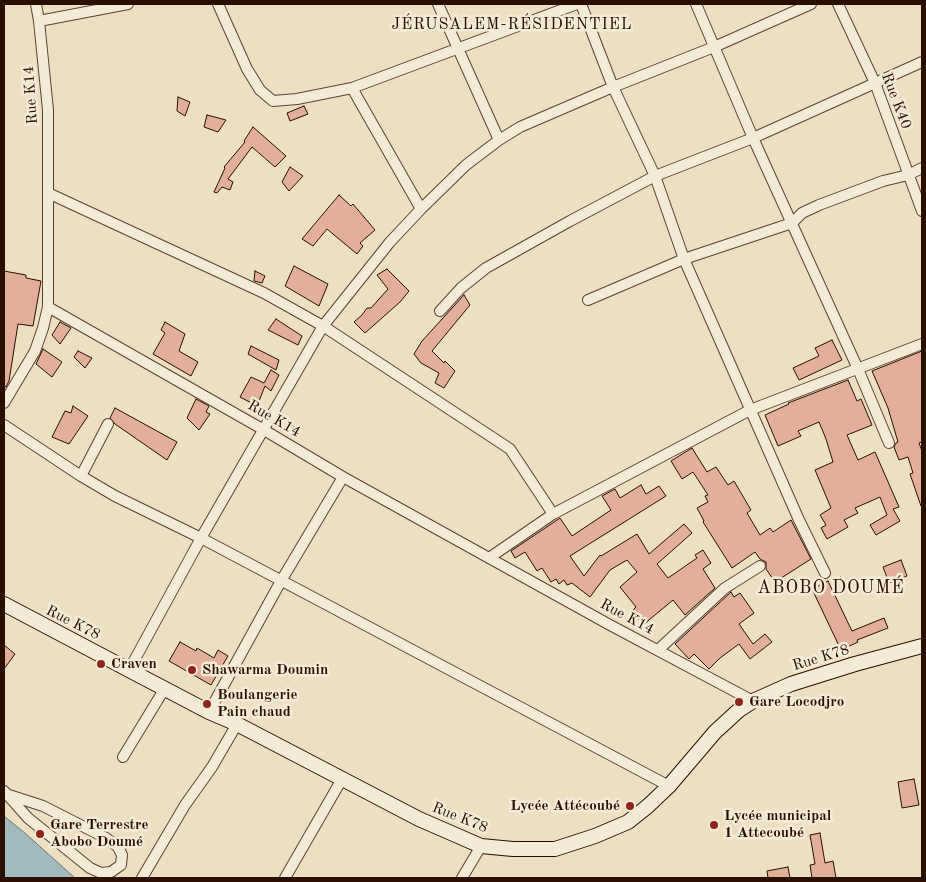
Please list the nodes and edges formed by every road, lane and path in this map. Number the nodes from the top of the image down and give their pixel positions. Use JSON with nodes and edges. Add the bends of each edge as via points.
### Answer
{"nodes":[{"id":1,"x":36,"y":4,"type":"edge"},
{"id":2,"x":128,"y":4,"type":"edge"},
{"id":3,"x":218,"y":4,"type":"edge"},
{"id":4,"x":438,"y":4,"type":"edge"},
{"id":5,"x":577,"y":4,"type":"edge"},
{"id":6,"x":581,"y":4,"type":"edge"},
{"id":7,"x":696,"y":4,"type":"edge"},
{"id":8,"x":811,"y":4,"type":"edge"},
{"id":9,"x":838,"y":4,"type":"edge"},
{"id":10,"x":40,"y":22,"type":"junction"},
{"id":11,"x":714,"y":48,"type":"junction"},
{"id":12,"x":459,"y":50,"type":"junction"},
{"id":13,"x":922,"y":62,"type":"edge"},
{"id":14,"x":875,"y":83,"type":"junction"},
{"id":15,"x":613,"y":87,"type":"junction"},
{"id":16,"x":352,"y":88,"type":"junction"},
{"id":17,"x":753,"y":138,"type":"junction"},
{"id":18,"x":498,"y":140,"type":"junction"},
{"id":19,"x":922,"y":168,"type":"edge"},
{"id":20,"x":908,"y":175,"type":"junction"},
{"id":21,"x":655,"y":176,"type":"junction"},
{"id":22,"x":48,"y":193,"type":"junction"},
{"id":23,"x":421,"y":209,"type":"junction"},
{"id":24,"x":922,"y":211,"type":"edge"},
{"id":25,"x":792,"y":223,"type":"junction"},
{"id":26,"x":684,"y":259,"type":"junction"},
{"id":27,"x":588,"y":300,"type":"dead end"},
{"id":28,"x":48,"y":307,"type":"junction"},
{"id":29,"x":440,"y":311,"type":"dead end"},
{"id":30,"x":323,"y":326,"type":"junction"},
{"id":31,"x":922,"y":344,"type":"edge"},
{"id":32,"x":858,"y":369,"type":"junction"},
{"id":33,"x":4,"y":403,"type":"edge"},
{"id":34,"x":750,"y":410,"type":"junction"},
{"id":35,"x":108,"y":424,"type":"dead end"},
{"id":36,"x":4,"y":426,"type":"edge"},
{"id":37,"x":264,"y":430,"type":"junction"},
{"id":38,"x":889,"y":443,"type":"dead end"},
{"id":39,"x":81,"y":476,"type":"junction"},
{"id":40,"x":343,"y":477,"type":"junction"},
{"id":41,"x":553,"y":514,"type":"junction"},
{"id":42,"x":201,"y":538,"type":"junction"},
{"id":43,"x":489,"y":558,"type":"junction"},
{"id":44,"x":760,"y":566,"type":"dead end"},
{"id":45,"x":825,"y":573,"type":"dead end"},
{"id":46,"x":282,"y":581,"type":"junction"},
{"id":47,"x":4,"y":604,"type":"edge"},
{"id":48,"x":922,"y":646,"type":"edge"},
{"id":49,"x":658,"y":650,"type":"junction"},
{"id":50,"x":129,"y":670,"type":"junction"},
{"id":51,"x":165,"y":688,"type":"junction"},
{"id":52,"x":753,"y":701,"type":"junction"},
{"id":53,"x":209,"y":712,"type":"junction"},
{"id":54,"x":237,"y":724,"type":"junction"},
{"id":55,"x":123,"y":757,"type":"dead end"},
{"id":56,"x":342,"y":779,"type":"junction"},
{"id":57,"x":669,"y":786,"type":"junction"},
{"id":58,"x":6,"y":793,"type":"edge"},
{"id":59,"x":481,"y":846,"type":"junction"},
{"id":60,"x":142,"y":878,"type":"edge"},
{"id":61,"x":285,"y":878,"type":"edge"},
{"id":62,"x":462,"y":878,"type":"edge"}],
"edges":[{"from":1,"to":10,"type":"street","name":"Rue K14"},
{"from":2,"to":10,"type":"street"},
{"from":3,"to":16,"type":"street","via":[[247,69],[260,90],[273,101]]},
{"from":4,"to":12,"type":"street"},
{"from":5,"to":12,"type":"street"},
{"from":6,"to":15,"type":"street"},
{"from":7,"to":11,"type":"street"},
{"from":8,"to":11,"type":"street"},
{"from":9,"to":14,"type":"street","name":"Rue K40"},
{"from":10,"to":22,"type":"street","name":"Rue K14","via":[[48,110]]},
{"from":11,"to":15,"type":"street"},
{"from":11,"to":17,"type":"street"},
{"from":12,"to":16,"type":"street"},
{"from":12,"to":18,"type":"street"},
{"from":13,"to":14,"type":"street"},
{"from":14,"to":17,"type":"street"},
{"from":14,"to":20,"type":"street","name":"Rue K40"},
{"from":15,"to":18,"type":"street","via":[[520,127]]},
{"from":15,"to":21,"type":"street"},
{"from":16,"to":23,"type":"street"},
{"from":17,"to":21,"type":"street"},
{"from":17,"to":25,"type":"street"},
{"from":18,"to":23,"type":"street","via":[[466,165]]},
{"from":19,"to":20,"type":"street"},
{"from":20,"to":24,"type":"street","name":"Rue K40"},
{"from":20,"to":25,"type":"street","via":[[819,205],[802,213]]},
{"from":21,"to":26,"type":"street"},
{"from":21,"to":29,"type":"street","via":[[486,268]]},
{"from":22,"to":28,"type":"street","name":"Rue K14"},
{"from":22,"to":30,"type":"street","via":[[264,293]]},
{"from":23,"to":30,"type":"street","via":[[390,242]]},
{"from":25,"to":26,"type":"street"},
{"from":25,"to":32,"type":"street"},
{"from":26,"to":27,"type":"street"},
{"from":26,"to":34,"type":"street"},
{"from":28,"to":33,"type":"street","via":[[35,351]]},
{"from":28,"to":37,"type":"street","name":"Rue K14"},
{"from":30,"to":37,"type":"street"},
{"from":30,"to":41,"type":"street","via":[[510,449]]},
{"from":31,"to":32,"type":"street"},
{"from":32,"to":34,"type":"street"},
{"from":32,"to":38,"type":"street"},
{"from":34,"to":41,"type":"street"},
{"from":34,"to":45,"type":"street"},
{"from":35,"to":39,"type":"street"},
{"from":36,"to":39,"type":"street"},
{"from":37,"to":40,"type":"street","name":"Rue K14"},
{"from":37,"to":42,"type":"street"},
{"from":39,"to":42,"type":"street"},
{"from":40,"to":43,"type":"street","name":"Rue K14"},
{"from":40,"to":46,"type":"street"},
{"from":41,"to":43,"type":"street"},
{"from":42,"to":46,"type":"street"},
{"from":42,"to":50,"type":"street"},
{"from":43,"to":49,"type":"street","name":"Rue K14"},
{"from":44,"to":49,"type":"street","via":[[725,588]]},
{"from":46,"to":53,"type":"street"},
{"from":46,"to":57,"type":"street"},
{"from":47,"to":50,"type":"street","name":"Rue K78"},
{"from":48,"to":52,"type":"street","name":"Rue K78","via":[[791,684]]},
{"from":49,"to":52,"type":"street","name":"Rue K14"},
{"from":50,"to":51,"type":"street","name":"Rue K78"},
{"from":51,"to":53,"type":"street","name":"Rue K78"},
{"from":51,"to":55,"type":"street"},
{"from":52,"to":57,"type":"street","name":"Rue K78","via":[[714,732]]},
{"from":53,"to":54,"type":"street","name":"Rue K78"},
{"from":54,"to":56,"type":"street","name":"Rue K78"},
{"from":54,"to":60,"type":"street"},
{"from":56,"to":59,"type":"street","name":"Rue K78","via":[[419,819]]},
{"from":56,"to":61,"type":"street"},
{"from":57,"to":59,"type":"street","name":"Rue K78","via":[[628,822],[555,849]]},
{"from":58,"to":58,"type":"street","via":[[28,818],[90,868],[101,873],[111,872],[121,865],[122,855],[118,847],[106,838],[43,806]]},
{"from":59,"to":62,"type":"street"}]}
